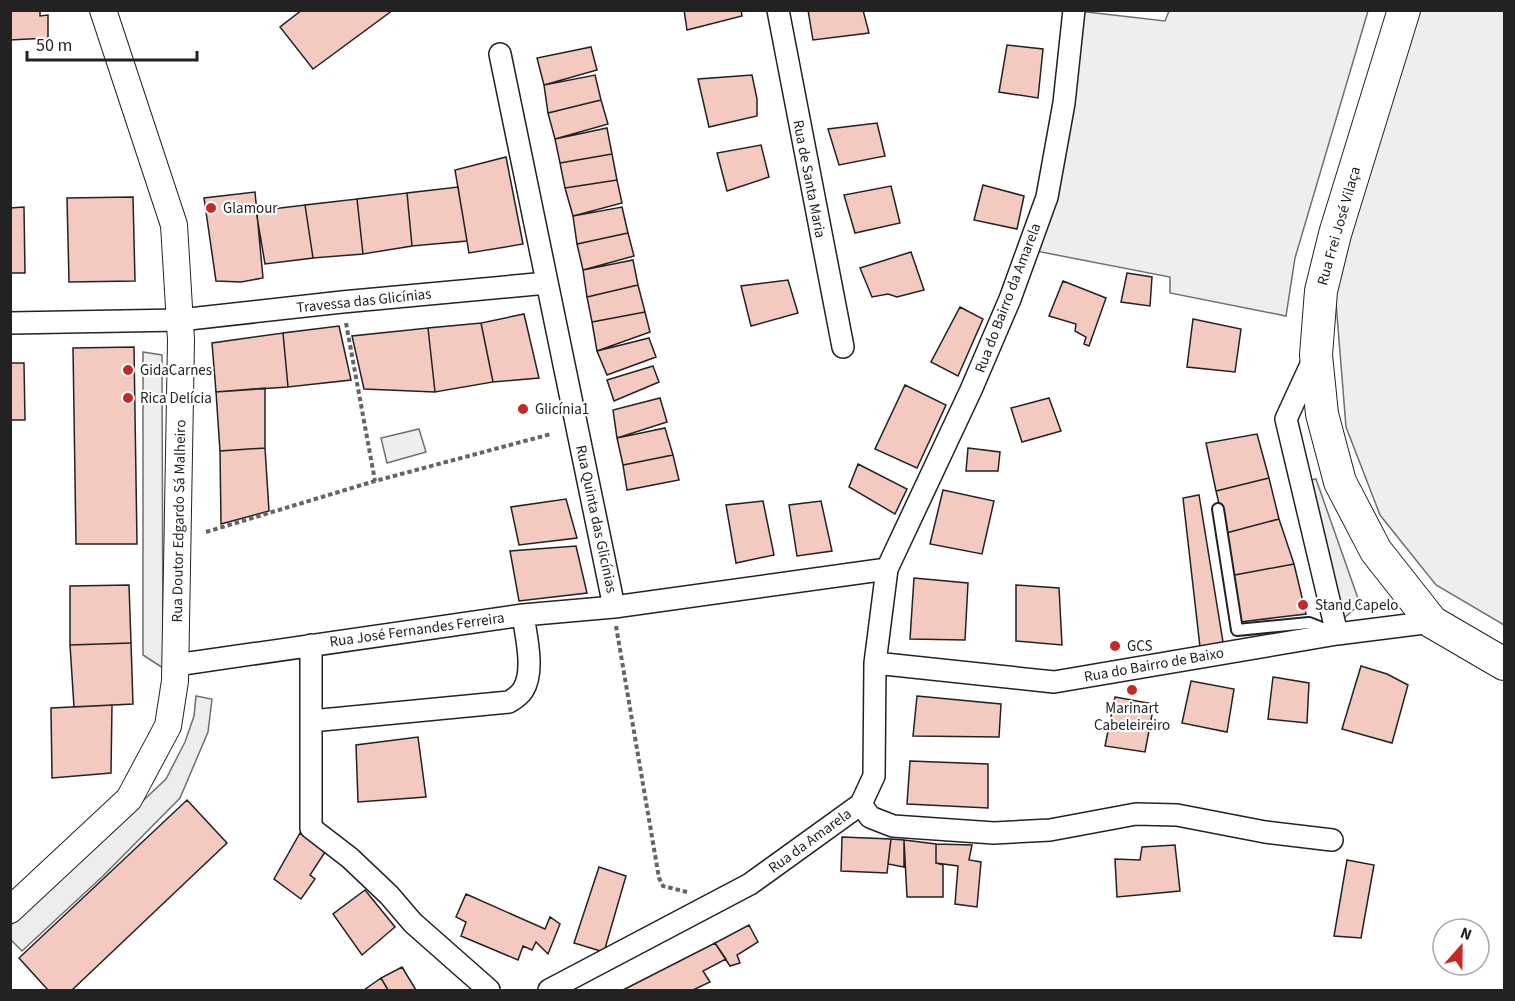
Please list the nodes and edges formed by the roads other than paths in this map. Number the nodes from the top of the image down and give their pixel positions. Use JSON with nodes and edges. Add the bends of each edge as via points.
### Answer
{"nodes":[{"id":1,"x":103,"y":10,"type":"edge"},
{"id":2,"x":778,"y":10,"type":"edge"},
{"id":3,"x":1074,"y":10,"type":"edge"},
{"id":4,"x":1404,"y":10,"type":"edge"},
{"id":5,"x":500,"y":54,"type":"dead end"},
{"id":6,"x":547,"y":284,"type":"junction"},
{"id":7,"x":180,"y":320,"type":"junction"},
{"id":8,"x":10,"y":323,"type":"edge"},
{"id":9,"x":843,"y":347,"type":"dead end"},
{"id":10,"x":1316,"y":355,"type":"junction"},
{"id":11,"x":1218,"y":509,"type":"dead end"},
{"id":12,"x":887,"y":569,"type":"junction"},
{"id":13,"x":614,"y":607,"type":"junction"},
{"id":14,"x":523,"y":615,"type":"junction"},
{"id":15,"x":1432,"y":622,"type":"junction"},
{"id":16,"x":1337,"y":634,"type":"junction"},
{"id":17,"x":311,"y":645,"type":"junction"},
{"id":18,"x":875,"y":663,"type":"junction"},
{"id":19,"x":176,"y":664,"type":"junction"},
{"id":20,"x":1504,"y":664,"type":"edge"},
{"id":21,"x":311,"y":721,"type":"junction"},
{"id":22,"x":861,"y":804,"type":"junction"},
{"id":23,"x":1332,"y":840,"type":"dead end"},
{"id":24,"x":10,"y":910,"type":"edge"},
{"id":25,"x":489,"y":990,"type":"edge"},
{"id":26,"x":549,"y":990,"type":"edge"}],
"edges":[{"from":1,"to":7,"type":"street","name":"Rua Doutor Edgardo Sá Malheiro","via":[[174,225]]},
{"from":2,"to":9,"type":"street","name":"Rua de Santa Maria"},
{"from":3,"to":12,"type":"street","name":"Rua do Bairro da Amarela","via":[[1064,103],[1047,197],[1006,309]]},
{"from":4,"to":10,"type":"main road","name":"Rua Frei José Vilaça","via":[[1324,279]]},
{"from":5,"to":6,"type":"street","name":"Rua Quinta das Glicínias"},
{"from":6,"to":7,"type":"street","name":"Travessa das Glicínias"},
{"from":6,"to":13,"type":"street","name":"Rua Quinta das Glicínias"},
{"from":7,"to":8,"type":"street","name":"Travessa das Glicínias"},
{"from":7,"to":19,"type":"street","name":"Rua Doutor Edgardo Sá Malheiro"},
{"from":10,"to":15,"type":"main road","name":"Rua Frei José Vilaça","via":[[1322,414],[1340,482],[1376,551]]},
{"from":10,"to":16,"type":"street","via":[[1286,420]]},
{"from":11,"to":16,"type":"lane","via":[[1237,630],[1309,623]]},
{"from":12,"to":13,"type":"street","name":"Rua Quinta das Glicínias"},
{"from":12,"to":18,"type":"street","name":"Rua da Amarela"},
{"from":13,"to":14,"type":"street","name":"Rua José Fernandes Ferreira"},
{"from":14,"to":17,"type":"street","name":"Rua José Fernandes Ferreira"},
{"from":14,"to":21,"type":"street","name":"Rua José Fernandes Ferreira","via":[[527,682],[523,692],[509,702]]},
{"from":15,"to":16,"type":"street","name":"Rua do Bairro de Baixo"},
{"from":15,"to":20,"type":"main road","name":"Rua Frei José Vilaça"},
{"from":16,"to":18,"type":"street","name":"Rua do Bairro de Baixo","via":[[1054,682]]},
{"from":17,"to":19,"type":"street","name":"Rua José Fernandes Ferreira"},
{"from":17,"to":21,"type":"street","name":"Rua José Fernandes Ferreira"},
{"from":18,"to":22,"type":"street","name":"Rua da Amarela","via":[[874,776]]},
{"from":19,"to":24,"type":"street","name":"Rua Doutor Edgardo Sá Malheiro","via":[[168,726],[129,799]]},
{"from":21,"to":25,"type":"street","name":"Rua José Fernandes Ferreira","via":[[311,828],[350,858],[413,923]]},
{"from":22,"to":23,"type":"street","via":[[870,817],[893,826],[994,833],[1050,830],[1136,814],[1177,815]]},
{"from":22,"to":26,"type":"street","name":"Rua da Amarela","via":[[750,884]]}]}
